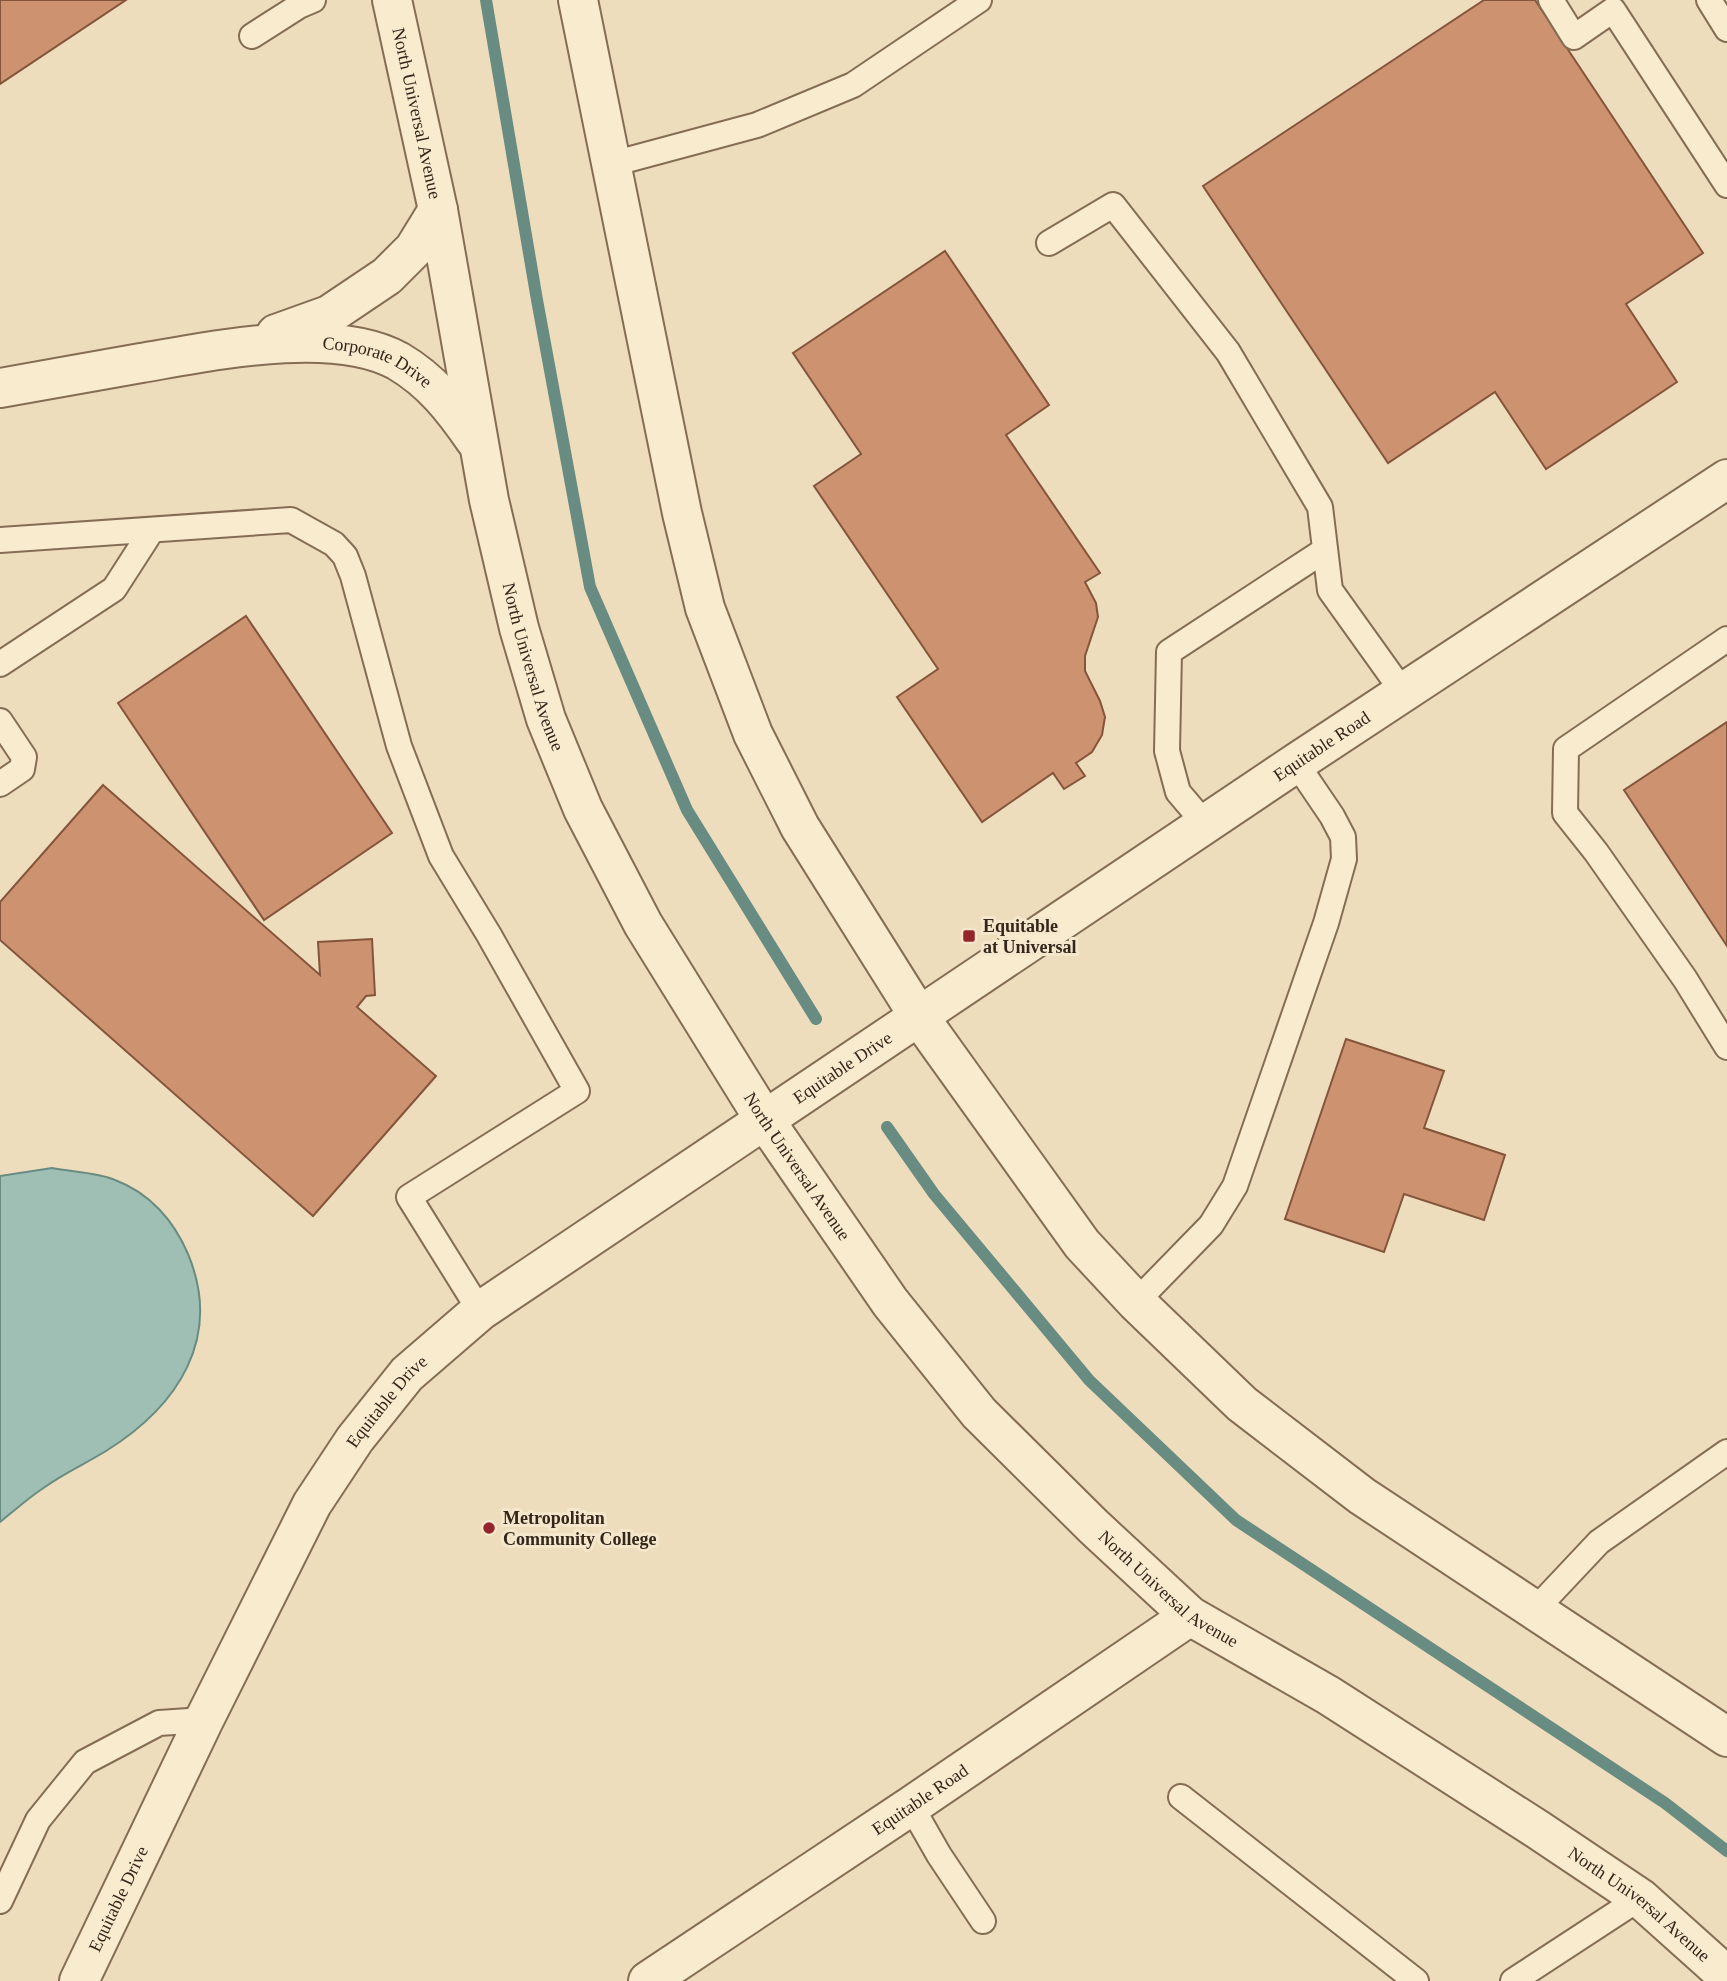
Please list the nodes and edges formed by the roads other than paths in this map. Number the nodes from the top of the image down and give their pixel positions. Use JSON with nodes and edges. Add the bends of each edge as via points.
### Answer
{"nodes":[{"id":1,"x":313,"y":0,"type":"edge"},
{"id":2,"x":392,"y":0,"type":"edge"},
{"id":3,"x":578,"y":0,"type":"edge"},
{"id":4,"x":979,"y":0,"type":"edge"},
{"id":5,"x":1550,"y":0,"type":"edge"},
{"id":6,"x":1709,"y":0,"type":"edge"},
{"id":7,"x":1620,"y":5,"type":"edge"},
{"id":8,"x":1727,"y":29,"type":"edge"},
{"id":9,"x":252,"y":36,"type":"dead end"},
{"id":10,"x":611,"y":164,"type":"junction"},
{"id":11,"x":1727,"y":185,"type":"edge"},
{"id":12,"x":438,"y":210,"type":"junction"},
{"id":13,"x":1049,"y":243,"type":"dead end"},
{"id":14,"x":244,"y":345,"type":"junction"},
{"id":15,"x":0,"y":388,"type":"edge"},
{"id":16,"x":480,"y":446,"type":"junction"},
{"id":17,"x":1723,"y":491,"type":"edge"},
{"id":18,"x":152,"y":530,"type":"junction"},
{"id":19,"x":0,"y":540,"type":"edge"},
{"id":20,"x":1325,"y":550,"type":"junction"},
{"id":21,"x":1727,"y":639,"type":"edge"},
{"id":22,"x":0,"y":664,"type":"edge"},
{"id":23,"x":1403,"y":692,"type":"junction"},
{"id":24,"x":0,"y":721,"type":"edge"},
{"id":25,"x":1296,"y":763,"type":"junction"},
{"id":26,"x":0,"y":784,"type":"edge"},
{"id":27,"x":1206,"y":825,"type":"junction"},
{"id":28,"x":920,"y":1018,"type":"junction"},
{"id":29,"x":1727,"y":1047,"type":"edge"},
{"id":30,"x":764,"y":1119,"type":"junction"},
{"id":31,"x":1136,"y":1301,"type":"junction"},
{"id":32,"x":480,"y":1311,"type":"junction"},
{"id":33,"x":1727,"y":1452,"type":"edge"},
{"id":34,"x":1535,"y":1610,"type":"junction"},
{"id":35,"x":1190,"y":1616,"type":"junction"},
{"id":36,"x":204,"y":1720,"type":"junction"},
{"id":37,"x":1727,"y":1737,"type":"edge"},
{"id":38,"x":1181,"y":1797,"type":"dead end"},
{"id":39,"x":911,"y":1806,"type":"junction"},
{"id":40,"x":1640,"y":1898,"type":"junction"},
{"id":41,"x":0,"y":1901,"type":"edge"},
{"id":42,"x":983,"y":1921,"type":"dead end"},
{"id":43,"x":1727,"y":1976,"type":"edge"},
{"id":44,"x":79,"y":1981,"type":"edge"},
{"id":45,"x":648,"y":1981,"type":"edge"},
{"id":46,"x":1416,"y":1981,"type":"edge"},
{"id":47,"x":1513,"y":1981,"type":"edge"}],
"edges":[{"from":1,"to":9,"type":"lane"},
{"from":2,"to":12,"type":"street","name":"North Universal Avenue"},
{"from":3,"to":10,"type":"street"},
{"from":4,"to":10,"type":"lane","via":[[853,85],[757,125]]},
{"from":5,"to":7,"type":"lane","via":[[1573,37]]},
{"from":6,"to":8,"type":"lane"},
{"from":7,"to":11,"type":"lane"},
{"from":10,"to":28,"type":"street","via":[[705,608],[753,734],[800,827]]},
{"from":12,"to":14,"type":"street","name":"Corporate Drive","via":[[414,249],[356,299],[329,315]]},
{"from":12,"to":16,"type":"street","name":"North Universal Avenue"},
{"from":13,"to":20,"type":"lane","via":[[1113,205],[1228,352],[1320,507]]},
{"from":14,"to":15,"type":"street","name":"Corporate Drive"},
{"from":14,"to":16,"type":"street","name":"Corporate Drive","via":[[323,343],[362,348],[396,360],[428,381]]},
{"from":16,"to":30,"type":"street","name":"North Universal Avenue","via":[[519,628],[546,719],[583,809],[643,924]]},
{"from":17,"to":23,"type":"street","name":"Equitable Road"},
{"from":18,"to":19,"type":"lane"},
{"from":18,"to":22,"type":"lane","via":[[114,589]]},
{"from":18,"to":32,"type":"lane","via":[[291,520],[334,544],[345,556],[399,746],[441,856],[577,1091],[409,1197]]},
{"from":20,"to":23,"type":"lane","via":[[1330,590]]},
{"from":20,"to":27,"type":"lane","via":[[1169,652],[1167,751],[1178,792]]},
{"from":21,"to":29,"type":"lane","via":[[1566,749],[1565,813],[1685,979]]},
{"from":23,"to":25,"type":"street","name":"Equitable Road"},
{"from":24,"to":26,"type":"lane","via":[[24,758],[22,769]]},
{"from":25,"to":27,"type":"street","name":"Equitable Road"},
{"from":25,"to":31,"type":"lane","via":[[1343,837],[1344,859],[1326,923],[1235,1186],[1211,1224]]},
{"from":27,"to":28,"type":"street","name":"Equitable Road"},
{"from":28,"to":30,"type":"street","name":"Equitable Drive"},
{"from":28,"to":31,"type":"street","via":[[1082,1244]]},
{"from":30,"to":32,"type":"street","name":"Equitable Drive"},
{"from":30,"to":35,"type":"street","name":"North Universal Avenue","via":[[890,1302],[979,1413]]},
{"from":31,"to":34,"type":"street","via":[[1252,1412],[1362,1496]]},
{"from":32,"to":36,"type":"street","name":"Equitable Drive","via":[[407,1374],[355,1439],[313,1504]]},
{"from":33,"to":34,"type":"lane","via":[[1599,1542]]},
{"from":34,"to":37,"type":"street"},
{"from":35,"to":39,"type":"street","name":"Equitable Road"},
{"from":35,"to":40,"type":"street","name":"North Universal Avenue","via":[[1328,1695]]},
{"from":36,"to":41,"type":"lane","via":[[159,1723],[85,1762],[37,1820]]},
{"from":36,"to":44,"type":"street","name":"Equitable Drive"},
{"from":38,"to":46,"type":"lane"},
{"from":39,"to":42,"type":"lane"},
{"from":39,"to":45,"type":"street","name":"Equitable Road"},
{"from":40,"to":43,"type":"street","name":"North Universal Avenue"},
{"from":40,"to":47,"type":"lane"}]}
